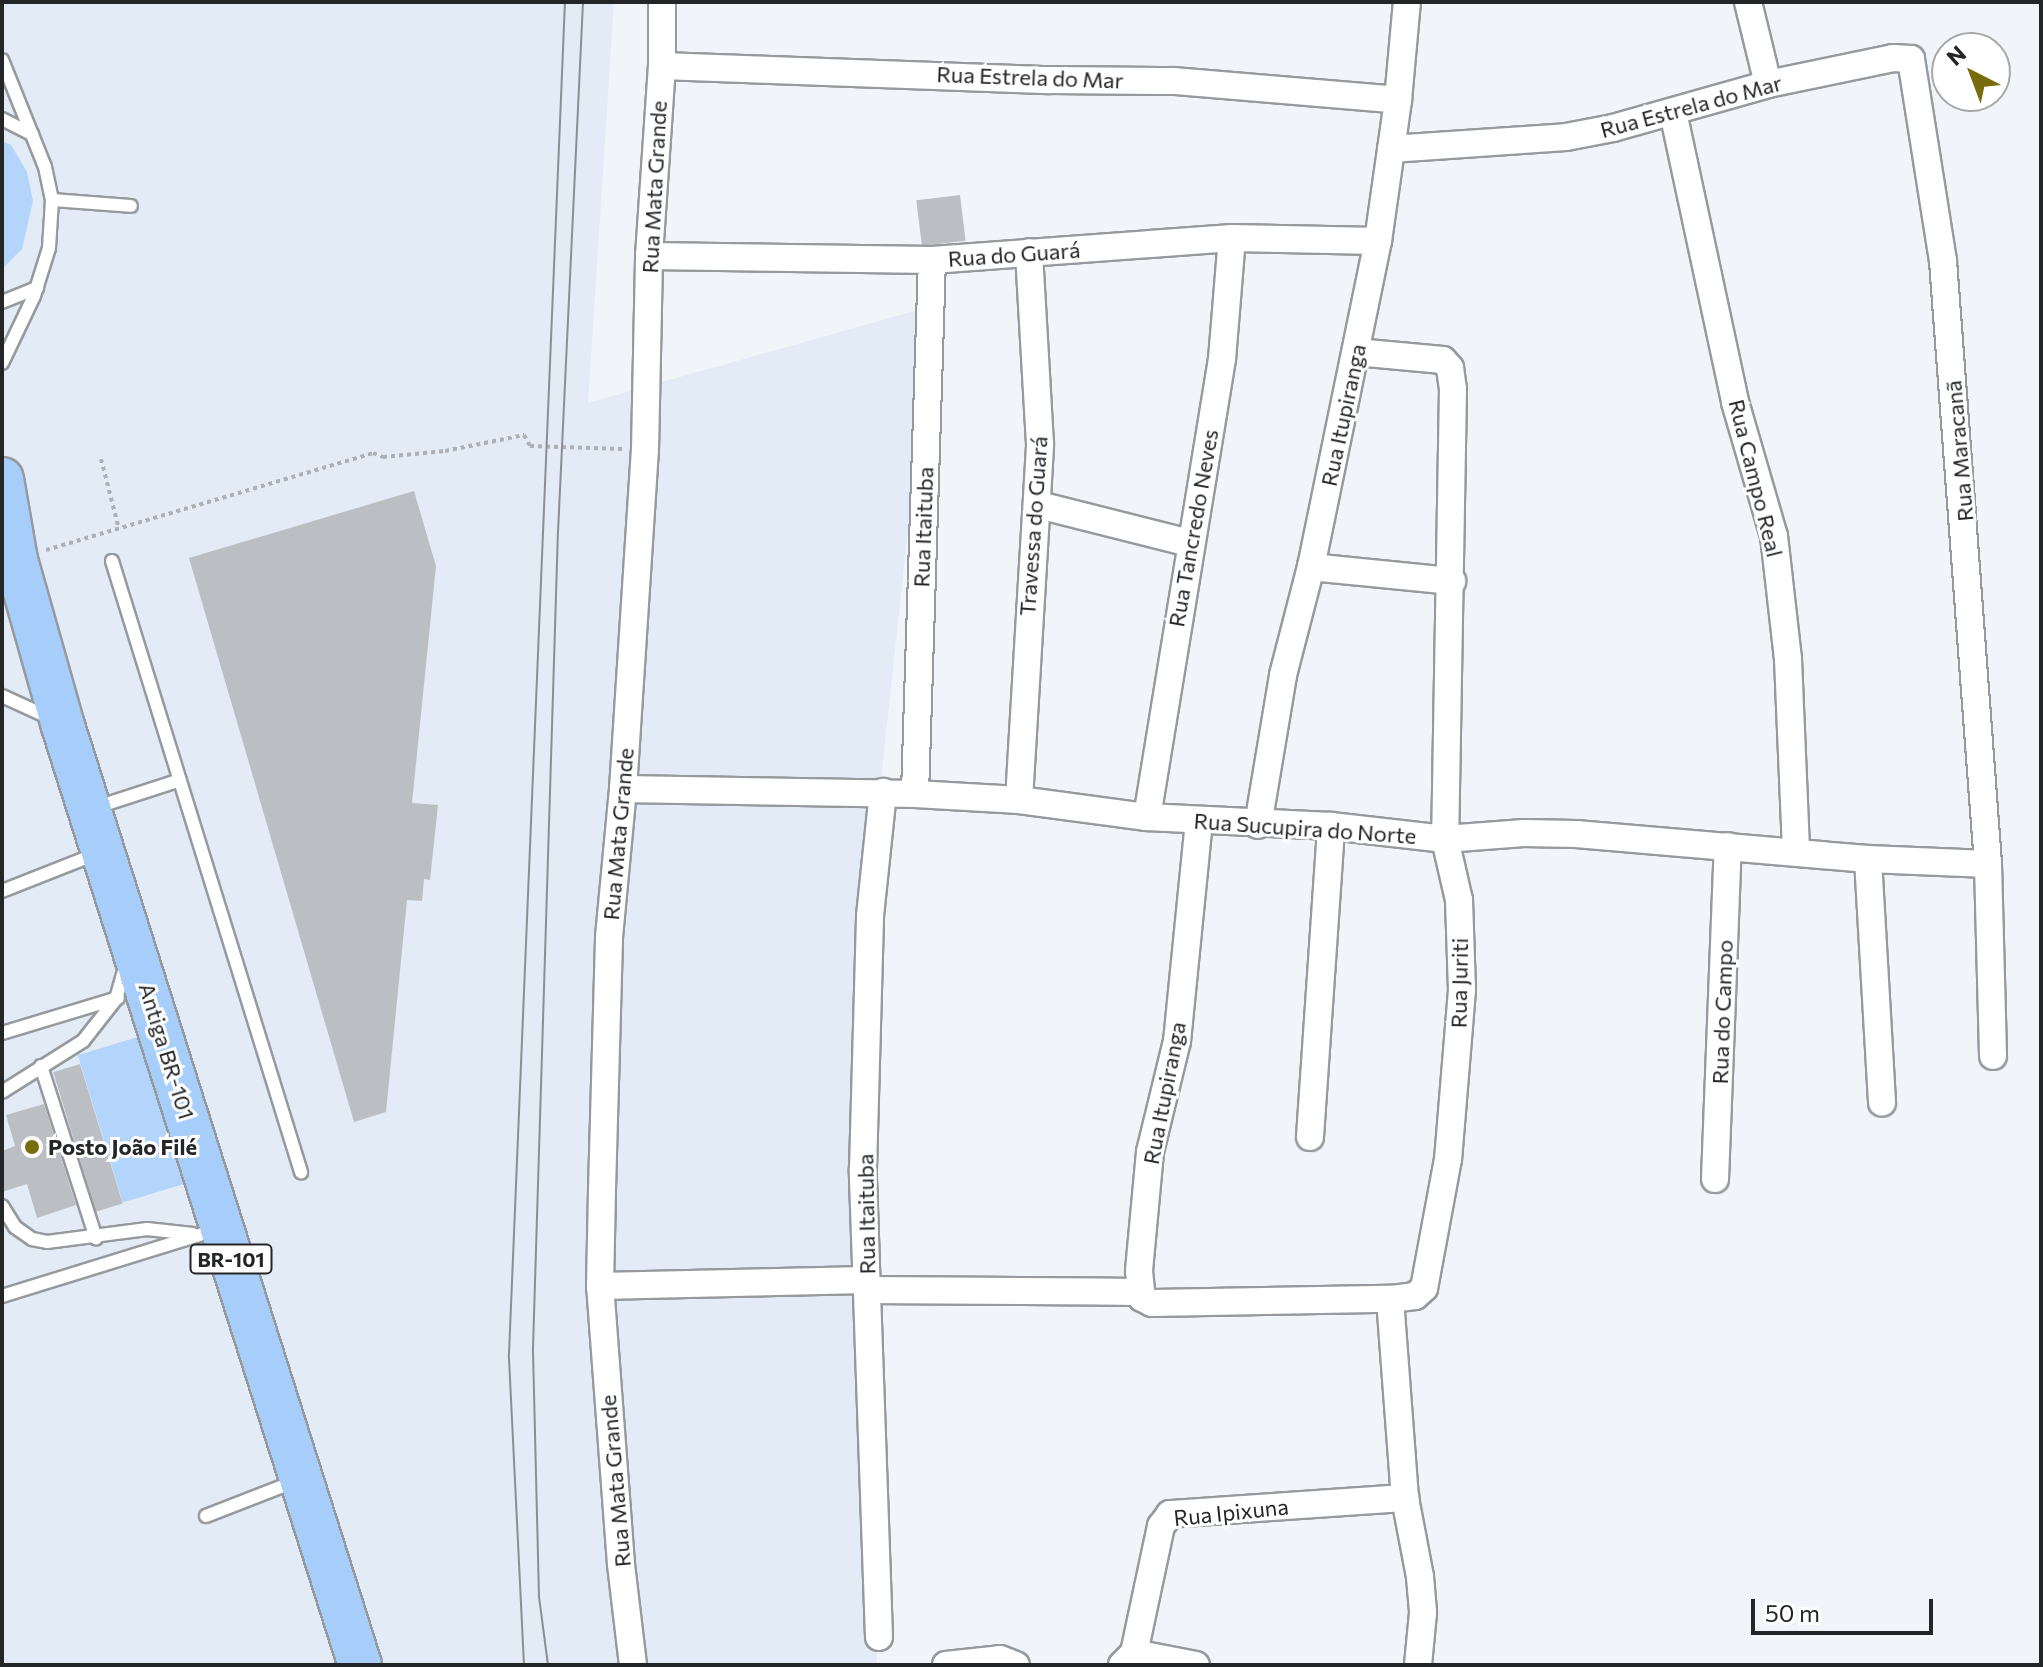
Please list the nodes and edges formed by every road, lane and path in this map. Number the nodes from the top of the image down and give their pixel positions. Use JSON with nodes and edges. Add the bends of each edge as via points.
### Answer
{"nodes":[{"id":1,"x":662,"y":2,"type":"edge"},
{"id":2,"x":1407,"y":2,"type":"edge"},
{"id":3,"x":1748,"y":2,"type":"edge"},
{"id":4,"x":1893,"y":58,"type":"joint"},
{"id":5,"x":2,"y":60,"type":"edge"},
{"id":6,"x":662,"y":66,"type":"junction"},
{"id":7,"x":1768,"y":84,"type":"junction"},
{"id":8,"x":1398,"y":100,"type":"junction"},
{"id":9,"x":1673,"y":112,"type":"junction"},
{"id":10,"x":2,"y":119,"type":"edge"},
{"id":11,"x":32,"y":134,"type":"junction"},
{"id":12,"x":1391,"y":149,"type":"junction"},
{"id":13,"x":52,"y":200,"type":"junction"},
{"id":14,"x":131,"y":206,"type":"dead end"},
{"id":15,"x":1232,"y":238,"type":"junction"},
{"id":16,"x":1378,"y":241,"type":"junction"},
{"id":17,"x":1029,"y":252,"type":"junction"},
{"id":18,"x":649,"y":256,"type":"junction"},
{"id":19,"x":932,"y":260,"type":"junction"},
{"id":20,"x":37,"y":288,"type":"junction"},
{"id":21,"x":2,"y":302,"type":"edge"},
{"id":22,"x":1356,"y":352,"type":"junction"},
{"id":23,"x":2,"y":363,"type":"edge"},
{"id":24,"x":645,"y":450,"type":"junction"},
{"id":25,"x":101,"y":459,"type":"dead end"},
{"id":26,"x":2,"y":479,"type":"edge"},
{"id":27,"x":1039,"y":505,"type":"junction"},
{"id":28,"x":119,"y":529,"type":"junction"},
{"id":29,"x":1189,"y":543,"type":"junction"},
{"id":30,"x":112,"y":561,"type":"dead end"},
{"id":31,"x":1311,"y":567,"type":"junction"},
{"id":32,"x":11,"y":570,"type":"edge"},
{"id":33,"x":1452,"y":581,"type":"junction"},
{"id":34,"x":2,"y":696,"type":"edge"},
{"id":35,"x":63,"y":726,"type":"junction"},
{"id":36,"x":180,"y":780,"type":"junction"},
{"id":37,"x":623,"y":789,"type":"junction"},
{"id":38,"x":883,"y":792,"type":"junction"},
{"id":39,"x":915,"y":794,"type":"junction"},
{"id":40,"x":1019,"y":800,"type":"junction"},
{"id":41,"x":91,"y":809,"type":"junction"},
{"id":42,"x":1147,"y":817,"type":"junction"},
{"id":43,"x":1199,"y":821,"type":"junction"},
{"id":44,"x":1258,"y":825,"type":"junction"},
{"id":45,"x":1331,"y":826,"type":"junction"},
{"id":46,"x":1445,"y":839,"type":"junction"},
{"id":47,"x":1728,"y":846,"type":"junction"},
{"id":48,"x":104,"y":851,"type":"junction"},
{"id":49,"x":1796,"y":851,"type":"junction"},
{"id":50,"x":1868,"y":859,"type":"junction"},
{"id":51,"x":1988,"y":864,"type":"junction"},
{"id":52,"x":2,"y":891,"type":"edge"},
{"id":53,"x":132,"y":994,"type":"junction"},
{"id":54,"x":2,"y":1033,"type":"edge"},
{"id":55,"x":1993,"y":1056,"type":"dead end"},
{"id":56,"x":41,"y":1066,"type":"junction"},
{"id":57,"x":2,"y":1092,"type":"edge"},
{"id":58,"x":1882,"y":1103,"type":"dead end"},
{"id":59,"x":1310,"y":1137,"type":"dead end"},
{"id":60,"x":301,"y":1172,"type":"dead end"},
{"id":61,"x":1715,"y":1179,"type":"dead end"},
{"id":62,"x":2,"y":1206,"type":"edge"},
{"id":63,"x":209,"y":1232,"type":"junction"},
{"id":64,"x":96,"y":1238,"type":"junction"},
{"id":65,"x":1139,"y":1281,"type":"junction"},
{"id":66,"x":867,"y":1285,"type":"junction"},
{"id":67,"x":600,"y":1286,"type":"junction"},
{"id":68,"x":2,"y":1296,"type":"edge"},
{"id":69,"x":1390,"y":1299,"type":"junction"},
{"id":70,"x":300,"y":1479,"type":"junction"},
{"id":71,"x":1405,"y":1498,"type":"junction"},
{"id":72,"x":206,"y":1516,"type":"dead end"},
{"id":73,"x":879,"y":1637,"type":"dead end"},
{"id":74,"x":1128,"y":1659,"type":"edge"},
{"id":75,"x":1188,"y":1663,"type":"edge"},
{"id":76,"x":360,"y":1665,"type":"edge"},
{"id":77,"x":633,"y":1665,"type":"edge"},
{"id":78,"x":946,"y":1665,"type":"edge"},
{"id":79,"x":1016,"y":1665,"type":"edge"},
{"id":80,"x":1418,"y":1665,"type":"edge"}],
"edges":[{"from":1,"to":6,"type":"street","name":"Rua Mata Grande"},
{"from":2,"to":8,"type":"street","name":"Rua Itupiranga"},
{"from":3,"to":7,"type":"street"},
{"from":4,"to":7,"type":"street","name":"Rua Estrela do Mar"},
{"from":4,"to":51,"type":"street","name":"Rua Maracanã","via":[[1912,61],[1943,261]]},
{"from":5,"to":11,"type":"lane"},
{"from":6,"to":8,"type":"street","name":"Rua Estrela do Mar","via":[[1174,81]]},
{"from":6,"to":18,"type":"street","name":"Rua Mata Grande"},
{"from":7,"to":9,"type":"street","name":"Rua Estrela do Mar"},
{"from":8,"to":12,"type":"street","name":"Rua Itupiranga"},
{"from":9,"to":12,"type":"street","name":"Rua Estrela do Mar","via":[[1532,142]]},
{"from":9,"to":49,"type":"street","name":"Rua Campo Real","via":[[1735,402],[1774,536],[1789,673]]},
{"from":10,"to":11,"type":"lane"},
{"from":11,"to":13,"type":"lane"},
{"from":12,"to":16,"type":"street","name":"Rua Itupiranga"},
{"from":13,"to":14,"type":"lane"},
{"from":13,"to":20,"type":"lane","via":[[49,248]]},
{"from":15,"to":16,"type":"street","name":"Rua do Guará"},
{"from":15,"to":17,"type":"street","name":"Rua do Guará"},
{"from":15,"to":29,"type":"street","name":"Rua Tancredo Neves","via":[[1222,359]]},
{"from":16,"to":22,"type":"street","name":"Rua Itupiranga"},
{"from":17,"to":19,"type":"street","name":"Rua do Guará"},
{"from":17,"to":27,"type":"street","name":"Travessa do Guará"},
{"from":18,"to":19,"type":"street","name":"Rua do Guará"},
{"from":18,"to":24,"type":"street","name":"Rua Mata Grande"},
{"from":19,"to":39,"type":"street","name":"Rua Itaituba"},
{"from":20,"to":21,"type":"lane"},
{"from":20,"to":23,"type":"lane"},
{"from":22,"to":31,"type":"street","name":"Rua Itupiranga"},
{"from":22,"to":33,"type":"street","name":"Rua Juriti","via":[[1443,360],[1450,368]]},
{"from":24,"to":28,"type":"path","via":[[530,446],[524,435],[445,451],[383,457],[373,453]]},
{"from":24,"to":37,"type":"street","name":"Rua Mata Grande"},
{"from":25,"to":28,"type":"path"},
{"from":26,"to":32,"type":"main road","name":"Antiga BR-101","number":"BR-101"},
{"from":27,"to":29,"type":"street"},
{"from":27,"to":40,"type":"street","name":"Travessa do Guará","via":[[1028,604]]},
{"from":28,"to":32,"type":"path"},
{"from":29,"to":42,"type":"street","name":"Rua Tancredo Neves"},
{"from":30,"to":36,"type":"lane"},
{"from":31,"to":33,"type":"street"},
{"from":31,"to":44,"type":"street","name":"Rua Itupiranga","via":[[1283,675]]},
{"from":32,"to":35,"type":"main road","name":"Antiga BR-101","number":"BR-101"},
{"from":33,"to":46,"type":"street","name":"Rua Juriti"},
{"from":34,"to":35,"type":"lane"},
{"from":35,"to":41,"type":"main road","name":"Antiga BR-101","number":"BR-101"},
{"from":36,"to":41,"type":"lane"},
{"from":36,"to":60,"type":"lane"},
{"from":37,"to":38,"type":"street","name":"Rua Sucupira do Norte"},
{"from":37,"to":67,"type":"street","name":"Rua Mata Grande","via":[[609,937]]},
{"from":38,"to":39,"type":"street","name":"Rua Sucupira do Norte"},
{"from":38,"to":66,"type":"street","name":"Rua Itaituba","via":[[870,916],[863,1169]]},
{"from":39,"to":40,"type":"street","name":"Rua Sucupira do Norte"},
{"from":40,"to":42,"type":"street","name":"Rua Sucupira do Norte"},
{"from":41,"to":48,"type":"main road","name":"Antiga BR-101","number":"BR-101"},
{"from":42,"to":43,"type":"street","name":"Rua Sucupira do Norte"},
{"from":43,"to":44,"type":"street","name":"Rua Sucupira do Norte"},
{"from":43,"to":65,"type":"street","name":"Rua Itupiranga","via":[[1177,1041],[1150,1152]]},
{"from":44,"to":45,"type":"street","name":"Rua Sucupira do Norte"},
{"from":45,"to":46,"type":"street","name":"Rua Sucupira do Norte"},
{"from":45,"to":59,"type":"street"},
{"from":46,"to":47,"type":"street","name":"Rua Sucupira do Norte","via":[[1576,834]]},
{"from":46,"to":69,"type":"street","name":"Rua Juriti","via":[[1459,900],[1462,953],[1448,1159],[1424,1288],[1415,1296]]},
{"from":47,"to":49,"type":"street","name":"Rua Sucupira do Norte"},
{"from":47,"to":61,"type":"street","name":"Rua do Campo"},
{"from":48,"to":52,"type":"lane"},
{"from":48,"to":53,"type":"main road","name":"Antiga BR-101","number":"BR-101","via":[[133,942]]},
{"from":49,"to":50,"type":"street","name":"Rua Sucupira do Norte"},
{"from":50,"to":51,"type":"street","name":"Rua Sucupira do Norte"},
{"from":50,"to":58,"type":"street"},
{"from":51,"to":55,"type":"street"},
{"from":53,"to":54,"type":"lane"},
{"from":53,"to":56,"type":"lane","via":[[83,1041]]},
{"from":53,"to":63,"type":"main road","name":"Antiga BR-101","number":"BR-101"},
{"from":56,"to":57,"type":"lane"},
{"from":56,"to":64,"type":"lane"},
{"from":62,"to":64,"type":"lane","via":[[15,1227],[32,1239]]},
{"from":63,"to":64,"type":"lane","via":[[147,1229]]},
{"from":63,"to":68,"type":"lane"},
{"from":63,"to":70,"type":"main road","name":"Antiga BR-101","number":"BR-101"},
{"from":65,"to":66,"type":"street"},
{"from":65,"to":69,"type":"street","via":[[1146,1302],[1152,1303]]},
{"from":66,"to":67,"type":"street"},
{"from":66,"to":73,"type":"street","name":"Rua Itaituba"},
{"from":67,"to":77,"type":"street","name":"Rua Mata Grande"},
{"from":69,"to":71,"type":"street"},
{"from":70,"to":72,"type":"lane"},
{"from":70,"to":76,"type":"main road","name":"Antiga BR-101","number":"BR-101"},
{"from":71,"to":74,"type":"street","name":"Rua Ipixuna","via":[[1166,1516]]},
{"from":71,"to":80,"type":"street","via":[[1421,1589]]},
{"from":74,"to":75,"type":"street"},
{"from":78,"to":79,"type":"street","via":[[1000,1659]]}]}
